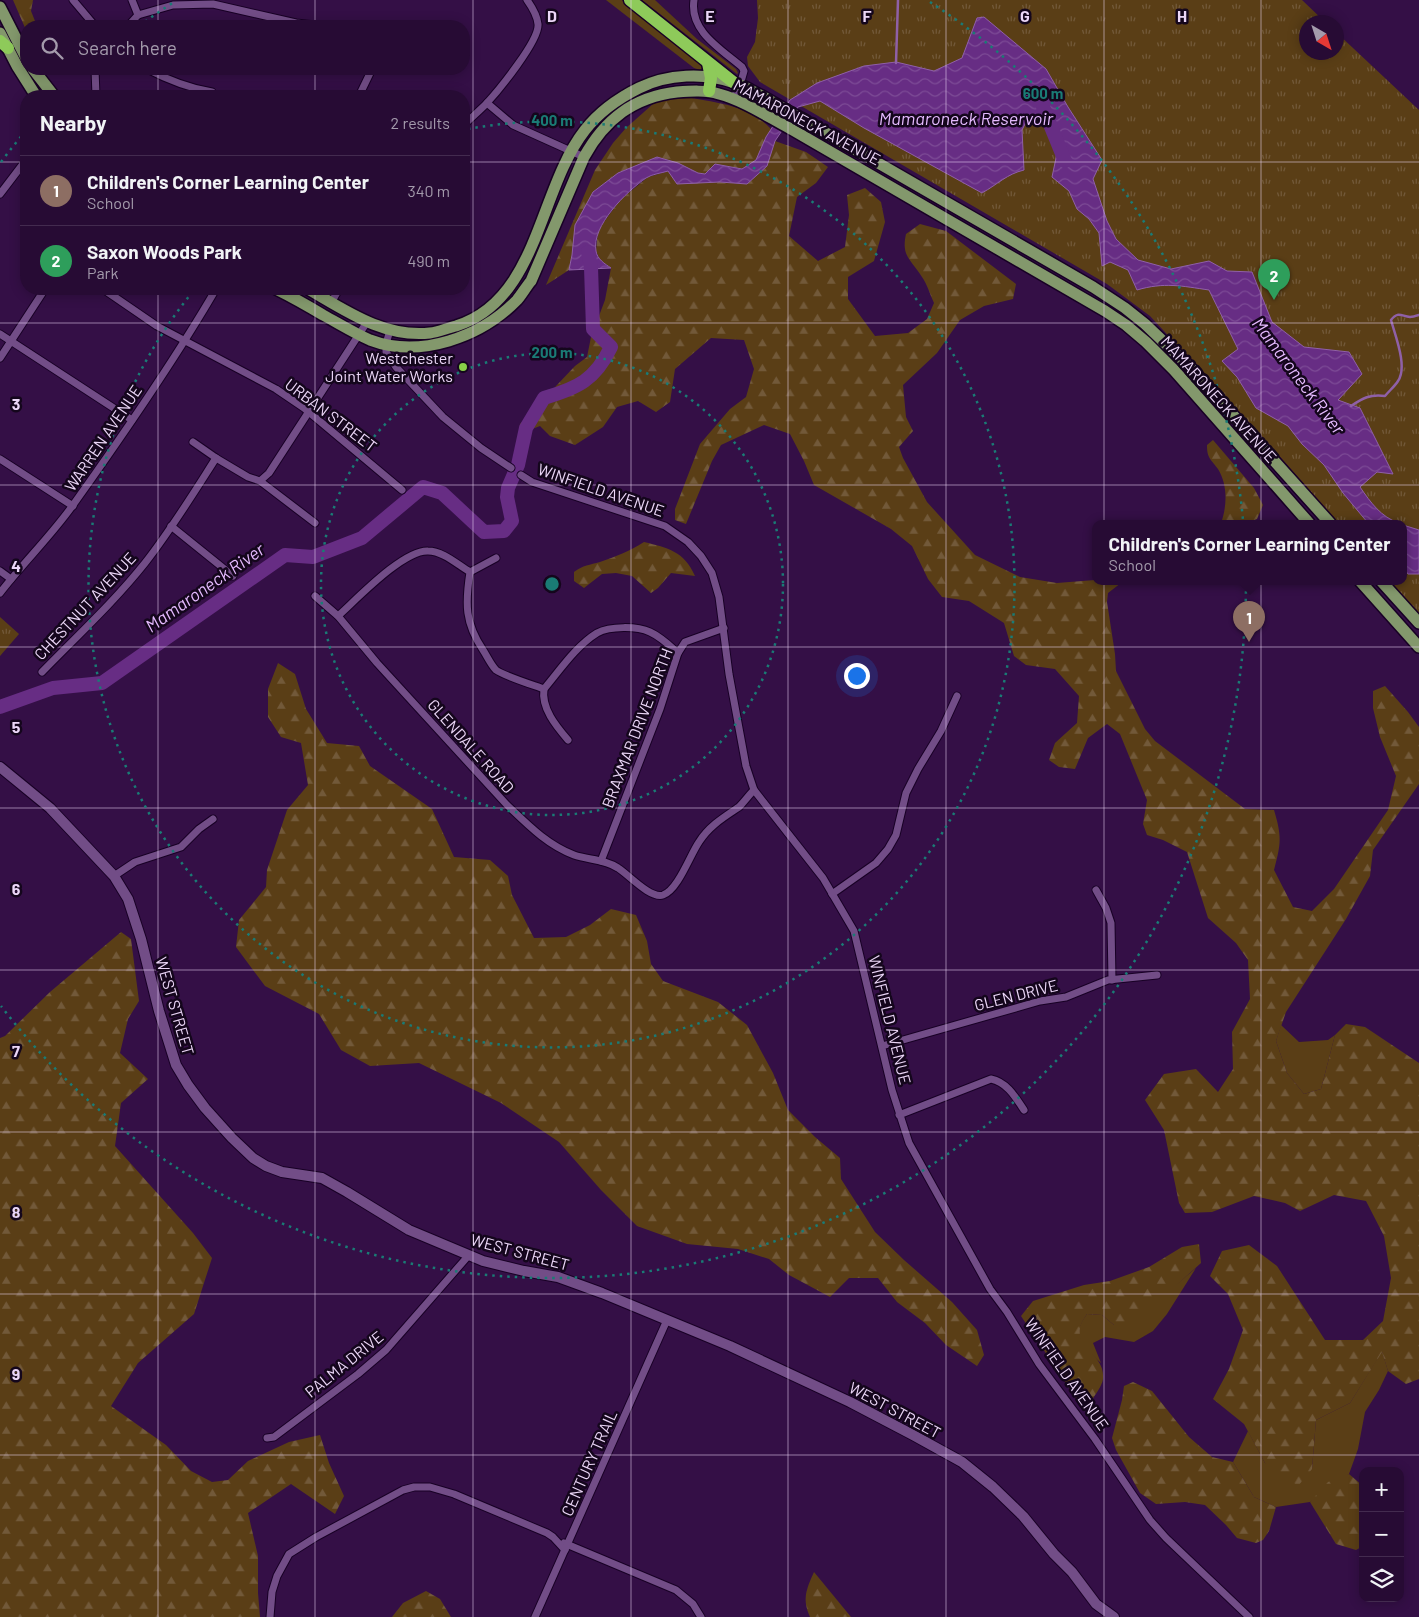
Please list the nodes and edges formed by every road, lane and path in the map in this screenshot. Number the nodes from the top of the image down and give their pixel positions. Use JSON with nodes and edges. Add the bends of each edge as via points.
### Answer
{"nodes":[{"id":1,"x":73,"y":0,"type":"edge"},
{"id":2,"x":132,"y":0,"type":"edge"},
{"id":3,"x":527,"y":0,"type":"edge"},
{"id":4,"x":630,"y":0,"type":"edge"},
{"id":5,"x":694,"y":0,"type":"edge"},
{"id":6,"x":0,"y":7,"type":"edge"},
{"id":7,"x":138,"y":15,"type":"junction"},
{"id":8,"x":90,"y":20,"type":"edge"},
{"id":9,"x":133,"y":20,"type":"edge"},
{"id":10,"x":283,"y":20,"type":"edge"},
{"id":11,"x":0,"y":33,"type":"edge"},
{"id":12,"x":4,"y":45,"type":"edge"},
{"id":13,"x":20,"y":46,"type":"edge"},
{"id":14,"x":708,"y":63,"type":"junction"},
{"id":15,"x":20,"y":70,"type":"edge"},
{"id":16,"x":23,"y":75,"type":"edge"},
{"id":17,"x":38,"y":75,"type":"edge"},
{"id":18,"x":95,"y":75,"type":"edge"},
{"id":19,"x":158,"y":75,"type":"edge"},
{"id":20,"x":369,"y":75,"type":"edge"},
{"id":21,"x":711,"y":78,"type":"junction"},
{"id":22,"x":737,"y":84,"type":"junction"},
{"id":23,"x":32,"y":90,"type":"edge"},
{"id":24,"x":50,"y":90,"type":"edge"},
{"id":25,"x":96,"y":90,"type":"edge"},
{"id":26,"x":201,"y":90,"type":"edge"},
{"id":27,"x":362,"y":90,"type":"edge"},
{"id":28,"x":709,"y":91,"type":"junction"},
{"id":29,"x":733,"y":99,"type":"junction"},
{"id":30,"x":487,"y":103,"type":"junction"},
{"id":31,"x":470,"y":119,"type":"edge"},
{"id":32,"x":572,"y":151,"type":"junction"},
{"id":33,"x":584,"y":157,"type":"junction"},
{"id":34,"x":20,"y":168,"type":"edge"},
{"id":35,"x":0,"y":194,"type":"edge"},
{"id":36,"x":1080,"y":280,"type":"junction"},
{"id":37,"x":1073,"y":292,"type":"junction"},
{"id":38,"x":41,"y":295,"type":"edge"},
{"id":39,"x":112,"y":295,"type":"edge"},
{"id":40,"x":212,"y":295,"type":"edge"},
{"id":41,"x":287,"y":295,"type":"edge"},
{"id":42,"x":318,"y":295,"type":"edge"},
{"id":43,"x":336,"y":295,"type":"edge"},
{"id":44,"x":332,"y":303,"type":"junction"},
{"id":45,"x":367,"y":322,"type":"junction"},
{"id":46,"x":390,"y":330,"type":"junction"},
{"id":47,"x":0,"y":334,"type":"edge"},
{"id":48,"x":359,"y":335,"type":"junction"},
{"id":49,"x":11,"y":341,"type":"junction"},
{"id":50,"x":184,"y":341,"type":"junction"},
{"id":51,"x":386,"y":344,"type":"junction"},
{"id":52,"x":0,"y":358,"type":"edge"},
{"id":53,"x":309,"y":412,"type":"junction"},
{"id":54,"x":132,"y":420,"type":"junction"},
{"id":55,"x":192,"y":442,"type":"dead end"},
{"id":56,"x":0,"y":458,"type":"edge"},
{"id":57,"x":216,"y":458,"type":"junction"},
{"id":58,"x":511,"y":468,"type":"dead end"},
{"id":59,"x":521,"y":475,"type":"dead end"},
{"id":60,"x":260,"y":481,"type":"junction"},
{"id":61,"x":402,"y":490,"type":"dead end"},
{"id":62,"x":72,"y":506,"type":"junction"},
{"id":63,"x":1306,"y":520,"type":"edge"},
{"id":64,"x":1327,"y":520,"type":"edge"},
{"id":65,"x":315,"y":523,"type":"dead end"},
{"id":66,"x":171,"y":526,"type":"junction"},
{"id":67,"x":496,"y":558,"type":"dead end"},
{"id":68,"x":0,"y":571,"type":"edge"},
{"id":69,"x":470,"y":572,"type":"junction"},
{"id":70,"x":233,"y":576,"type":"dead end"},
{"id":71,"x":11,"y":579,"type":"junction"},
{"id":72,"x":1364,"y":585,"type":"edge"},
{"id":73,"x":1385,"y":585,"type":"edge"},
{"id":74,"x":0,"y":593,"type":"edge"},
{"id":75,"x":315,"y":596,"type":"dead end"},
{"id":76,"x":338,"y":616,"type":"junction"},
{"id":77,"x":1419,"y":624,"type":"edge"},
{"id":78,"x":724,"y":628,"type":"junction"},
{"id":79,"x":1419,"y":648,"type":"edge"},
{"id":80,"x":678,"y":653,"type":"junction"},
{"id":81,"x":42,"y":672,"type":"dead end"},
{"id":82,"x":544,"y":688,"type":"junction"},
{"id":83,"x":957,"y":696,"type":"dead end"},
{"id":84,"x":568,"y":740,"type":"dead end"},
{"id":85,"x":0,"y":767,"type":"edge"},
{"id":86,"x":754,"y":790,"type":"junction"},
{"id":87,"x":213,"y":818,"type":"dead end"},
{"id":88,"x":600,"y":861,"type":"junction"},
{"id":89,"x":114,"y":876,"type":"junction"},
{"id":90,"x":1096,"y":890,"type":"dead end"},
{"id":91,"x":832,"y":894,"type":"junction"},
{"id":92,"x":1157,"y":976,"type":"dead end"},
{"id":93,"x":1112,"y":980,"type":"junction"},
{"id":94,"x":882,"y":1046,"type":"junction"},
{"id":95,"x":1024,"y":1110,"type":"dead end"},
{"id":96,"x":899,"y":1115,"type":"junction"},
{"id":97,"x":469,"y":1255,"type":"junction"},
{"id":98,"x":667,"y":1320,"type":"junction"},
{"id":99,"x":268,"y":1438,"type":"dead end"},
{"id":100,"x":567,"y":1547,"type":"junction"},
{"id":101,"x":270,"y":1617,"type":"edge"},
{"id":102,"x":535,"y":1617,"type":"edge"},
{"id":103,"x":702,"y":1617,"type":"edge"},
{"id":104,"x":1114,"y":1617,"type":"edge"},
{"id":105,"x":1249,"y":1617,"type":"edge"}],
"edges":[{"from":1,"to":8,"type":"street"},
{"from":2,"to":7,"type":"street"},
{"from":3,"to":30,"type":"street","via":[[534,10],[538,26],[536,36],[524,57]]},
{"from":4,"to":14,"type":"highway"},
{"from":5,"to":22,"type":"street","via":[[692,10],[698,25],[714,44],[742,67],[744,71]]},
{"from":6,"to":13,"type":"main road"},
{"from":7,"to":9,"type":"street"},
{"from":7,"to":10,"type":"street","via":[[172,5],[213,4]]},
{"from":11,"to":12,"type":"main road"},
{"from":12,"to":15,"type":"main road"},
{"from":14,"to":21,"type":"highway"},
{"from":14,"to":22,"type":"highway"},
{"from":16,"to":23,"type":"main road"},
{"from":17,"to":24,"type":"main road"},
{"from":18,"to":25,"type":"street"},
{"from":19,"to":26,"type":"street"},
{"from":20,"to":27,"type":"street"},
{"from":21,"to":22,"type":"main road","name":"MAMARONECK AVENUE"},
{"from":21,"to":28,"type":"highway"},
{"from":21,"to":32,"type":"main road","name":"MAMARONECK AVENUE","via":[[677,77],[635,90],[597,117]]},
{"from":22,"to":29,"type":"street"},
{"from":22,"to":36,"type":"main road","name":"MAMARONECK AVENUE"},
{"from":28,"to":29,"type":"main road","name":"MAMARONECK AVENUE"},
{"from":28,"to":33,"type":"main road","name":"MAMARONECK AVENUE","via":[[661,94],[636,104],[621,112],[594,139]]},
{"from":29,"to":37,"type":"main road","name":"MAMARONECK AVENUE","via":[[791,129]]},
{"from":30,"to":31,"type":"street"},
{"from":30,"to":32,"type":"street","via":[[513,125]]},
{"from":32,"to":33,"type":"street"},
{"from":32,"to":46,"type":"main road","name":"MAMARONECK AVENUE","via":[[515,281],[494,305],[465,323],[432,333]]},
{"from":33,"to":51,"type":"main road","name":"MAMARONECK AVENUE","via":[[531,281],[518,299],[487,324],[444,342],[423,346]]},
{"from":34,"to":35,"type":"street"},
{"from":36,"to":37,"type":"street"},
{"from":36,"to":64,"type":"main road","name":"MAMARONECK AVENUE","via":[[1125,308],[1165,341]]},
{"from":37,"to":63,"type":"main road","name":"MAMARONECK AVENUE","via":[[1126,325],[1174,370]]},
{"from":38,"to":49,"type":"street"},
{"from":39,"to":50,"type":"street","name":"URBAN STREET"},
{"from":40,"to":50,"type":"street","name":"WARREN AVENUE"},
{"from":41,"to":48,"type":"main road","name":"MAMARONECK AVENUE"},
{"from":42,"to":44,"type":"main road","name":"MAMARONECK AVENUE"},
{"from":43,"to":44,"type":"street"},
{"from":44,"to":45,"type":"main road","name":"MAMARONECK AVENUE"},
{"from":45,"to":46,"type":"main road","name":"MAMARONECK AVENUE"},
{"from":45,"to":48,"type":"street"},
{"from":46,"to":51,"type":"street"},
{"from":47,"to":49,"type":"street"},
{"from":48,"to":51,"type":"main road","name":"MAMARONECK AVENUE"},
{"from":48,"to":53,"type":"street"},
{"from":49,"to":52,"type":"street"},
{"from":49,"to":54,"type":"street"},
{"from":50,"to":53,"type":"street","name":"URBAN STREET","via":[[276,389]]},
{"from":50,"to":54,"type":"street","name":"WARREN AVENUE"},
{"from":51,"to":58,"type":"street","via":[[386,352],[396,367],[444,416],[481,448]]},
{"from":53,"to":60,"type":"street"},
{"from":53,"to":61,"type":"street","name":"URBAN STREET"},
{"from":54,"to":62,"type":"street","name":"WARREN AVENUE"},
{"from":55,"to":57,"type":"street"},
{"from":56,"to":62,"type":"street"},
{"from":57,"to":60,"type":"street"},
{"from":57,"to":66,"type":"street","name":"CHESTNUT AVENUE"},
{"from":59,"to":78,"type":"street","name":"WINFIELD AVENUE","via":[[532,482],[665,526],[688,542],[712,573]]},
{"from":60,"to":65,"type":"street"},
{"from":62,"to":71,"type":"street","name":"WARREN AVENUE"},
{"from":66,"to":70,"type":"street"},
{"from":66,"to":81,"type":"street","name":"CHESTNUT AVENUE","via":[[123,588]]},
{"from":67,"to":69,"type":"street"},
{"from":68,"to":71,"type":"street"},
{"from":69,"to":76,"type":"street","via":[[439,554],[418,552],[393,567]]},
{"from":69,"to":82,"type":"street","via":[[466,601],[474,637],[497,670]]},
{"from":71,"to":74,"type":"street","name":"WARREN AVENUE"},
{"from":72,"to":79,"type":"main road"},
{"from":73,"to":77,"type":"main road"},
{"from":75,"to":76,"type":"street","name":"GLENDALE ROAD"},
{"from":76,"to":88,"type":"street","name":"GLENDALE ROAD","via":[[377,663],[526,823],[559,848],[575,856]]},
{"from":78,"to":80,"type":"street","name":"BRAXMAR DRIVE NORTH","via":[[685,642]]},
{"from":78,"to":86,"type":"street","name":"WINFIELD AVENUE","via":[[738,726]]},
{"from":80,"to":82,"type":"street","via":[[648,631],[615,627],[598,633],[581,646]]},
{"from":80,"to":88,"type":"street","name":"BRAXMAR DRIVE NORTH","via":[[660,709]]},
{"from":82,"to":84,"type":"street","via":[[542,696],[548,713]]},
{"from":83,"to":91,"type":"street","via":[[942,731],[906,794],[896,835],[888,849],[876,862]]},
{"from":85,"to":89,"type":"street","name":"WEST STREET","via":[[50,808]]},
{"from":86,"to":88,"type":"street","name":"GLENDALE ROAD","via":[[699,840],[671,889],[663,894],[653,894],[618,868]]},
{"from":86,"to":91,"type":"street","name":"WINFIELD AVENUE"},
{"from":87,"to":89,"type":"street","via":[[181,847],[135,862]]},
{"from":89,"to":97,"type":"street","name":"WEST STREET","via":[[128,899],[176,1065],[204,1108],[232,1138],[266,1166],[282,1172],[322,1178],[410,1230]]},
{"from":90,"to":93,"type":"street","via":[[1111,923]]},
{"from":91,"to":94,"type":"street","name":"WINFIELD AVENUE","via":[[854,931]]},
{"from":92,"to":93,"type":"street","name":"GLEN DRIVE"},
{"from":93,"to":94,"type":"street","name":"GLEN DRIVE","via":[[1066,996]]},
{"from":94,"to":96,"type":"street","name":"WINFIELD AVENUE"},
{"from":95,"to":96,"type":"street","via":[[1005,1086],[991,1080]]},
{"from":96,"to":105,"type":"street","name":"WINFIELD AVENUE","via":[[909,1143],[966,1247],[1039,1364],[1096,1438],[1150,1520]]},
{"from":97,"to":98,"type":"street","name":"WEST STREET","via":[[558,1277]]},
{"from":97,"to":99,"type":"street","name":"PALMA DRIVE","via":[[386,1350],[274,1437]]},
{"from":98,"to":100,"type":"street","name":"CENTURY TRAIL"},
{"from":98,"to":104,"type":"street","name":"WEST STREET","via":[[850,1402],[962,1462],[1023,1516],[1096,1604]]},
{"from":100,"to":101,"type":"street","via":[[553,1537],[454,1494],[430,1487],[414,1487],[377,1503],[289,1554],[276,1576]]},
{"from":100,"to":102,"type":"street","name":"CENTURY TRAIL"},
{"from":100,"to":103,"type":"street","via":[[676,1590],[693,1604]]}]}
